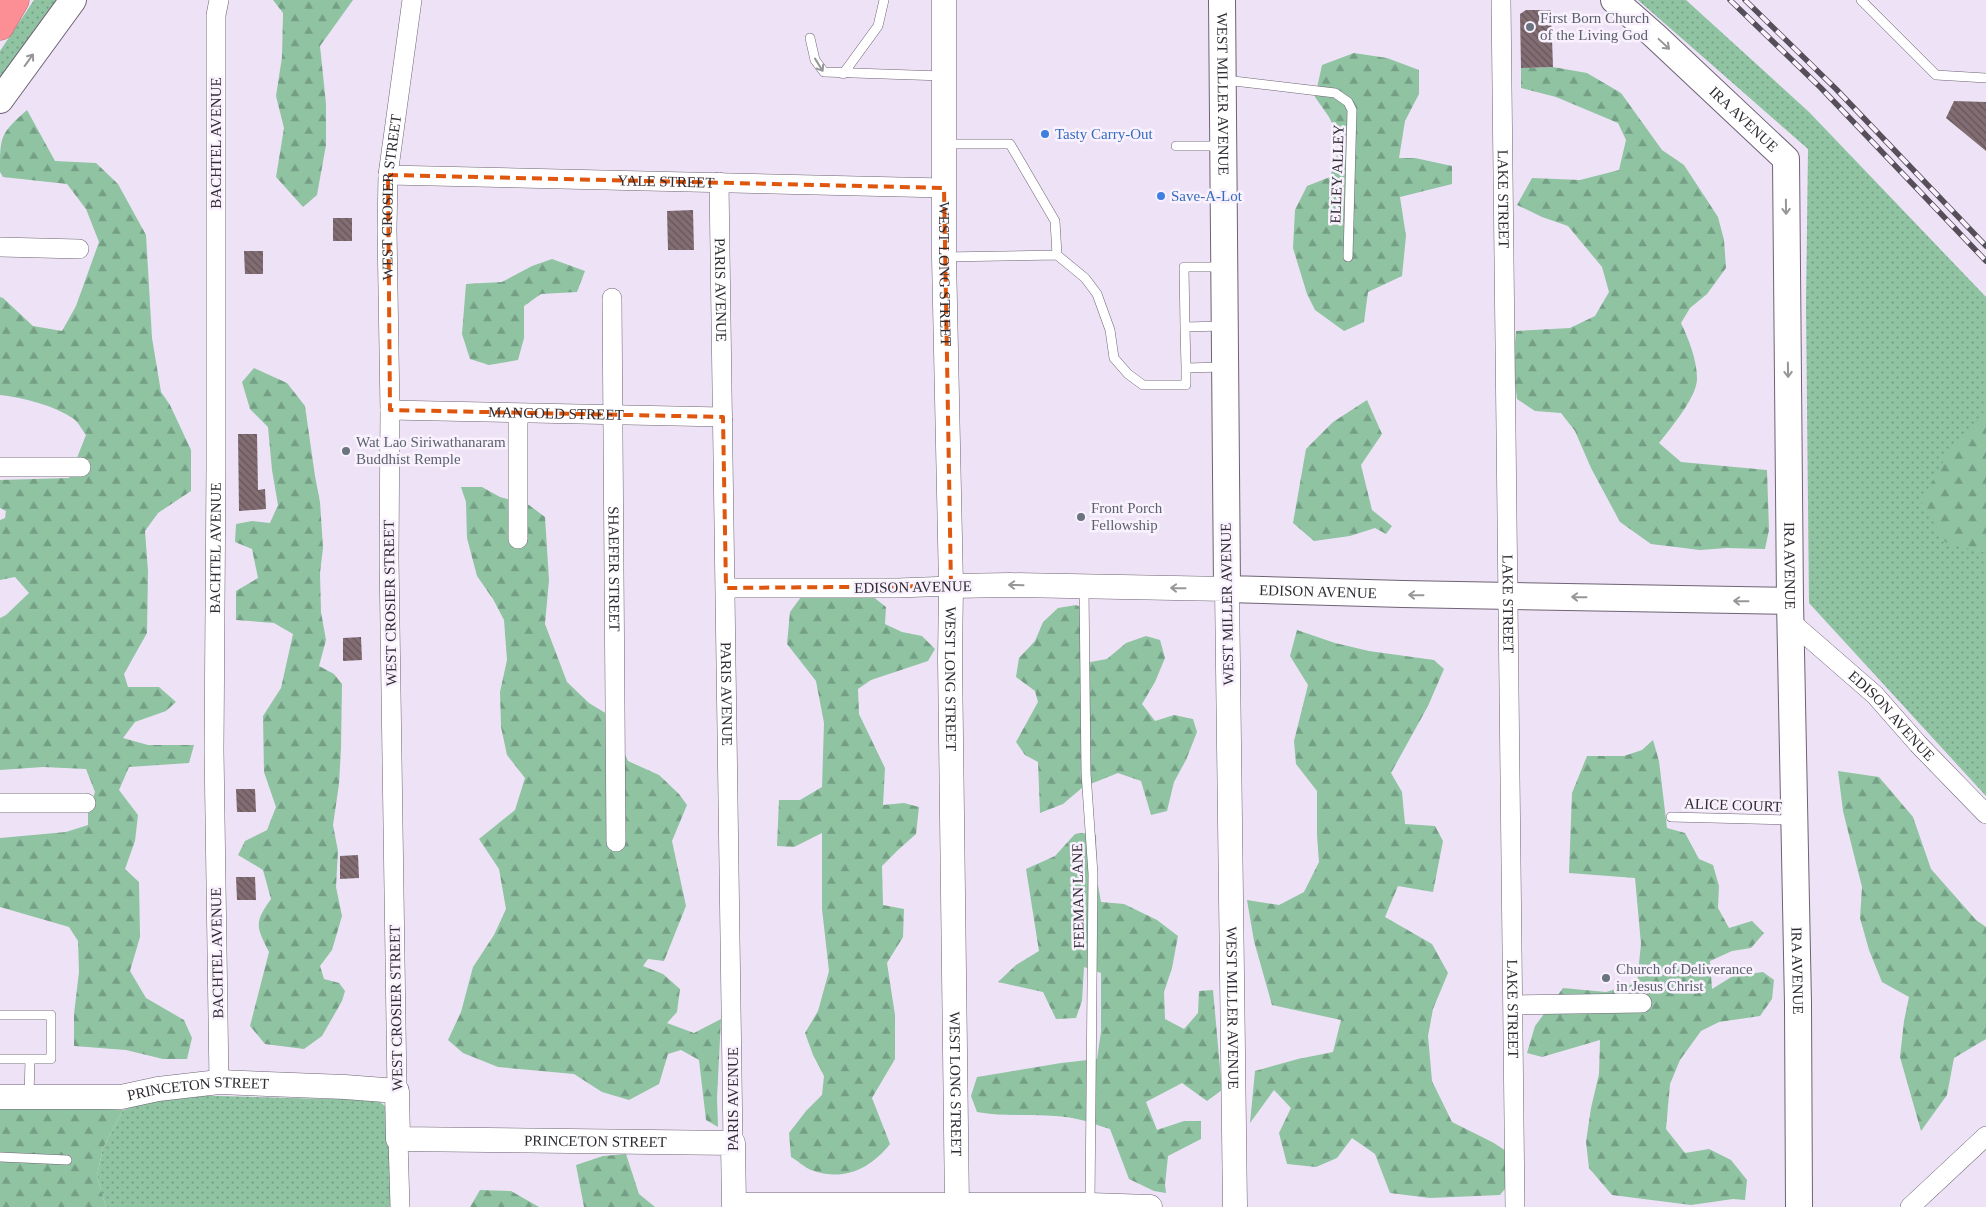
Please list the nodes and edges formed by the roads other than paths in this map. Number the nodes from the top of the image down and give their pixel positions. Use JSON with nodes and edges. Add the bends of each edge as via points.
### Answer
{"nodes":[{"id":1,"x":15,"y":0,"type":"edge"},
{"id":2,"x":73,"y":0,"type":"edge"},
{"id":3,"x":412,"y":0,"type":"edge"},
{"id":4,"x":884,"y":0,"type":"edge"},
{"id":5,"x":944,"y":0,"type":"edge"},
{"id":6,"x":1222,"y":0,"type":"edge"},
{"id":7,"x":1501,"y":0,"type":"edge"},
{"id":8,"x":1614,"y":0,"type":"edge"},
{"id":9,"x":1861,"y":0,"type":"edge"},
{"id":10,"x":216,"y":5,"type":"edge"},
{"id":11,"x":0,"y":26,"type":"edge"},
{"id":12,"x":810,"y":38,"type":"dead end"},
{"id":13,"x":843,"y":74,"type":"junction"},
{"id":14,"x":944,"y":76,"type":"junction"},
{"id":15,"x":1986,"y":78,"type":"edge"},
{"id":16,"x":1222,"y":80,"type":"junction"},
{"id":17,"x":0,"y":100,"type":"edge"},
{"id":18,"x":944,"y":144,"type":"junction"},
{"id":19,"x":1176,"y":146,"type":"dead end"},
{"id":20,"x":1223,"y":146,"type":"junction"},
{"id":21,"x":388,"y":175,"type":"junction"},
{"id":22,"x":719,"y":182,"type":"junction"},
{"id":23,"x":944,"y":188,"type":"junction"},
{"id":24,"x":0,"y":247,"type":"edge"},
{"id":25,"x":79,"y":249,"type":"dead end"},
{"id":26,"x":1057,"y":255,"type":"junction"},
{"id":27,"x":944,"y":257,"type":"junction"},
{"id":28,"x":1348,"y":257,"type":"dead end"},
{"id":29,"x":1224,"y":267,"type":"junction"},
{"id":30,"x":612,"y":298,"type":"dead end"},
{"id":31,"x":1225,"y":326,"type":"junction"},
{"id":32,"x":1185,"y":327,"type":"junction"},
{"id":33,"x":1225,"y":367,"type":"junction"},
{"id":34,"x":1186,"y":368,"type":"junction"},
{"id":35,"x":390,"y":410,"type":"junction"},
{"id":36,"x":518,"y":414,"type":"junction"},
{"id":37,"x":613,"y":416,"type":"junction"},
{"id":38,"x":723,"y":417,"type":"junction"},
{"id":39,"x":0,"y":467,"type":"edge"},
{"id":40,"x":81,"y":467,"type":"dead end"},
{"id":41,"x":518,"y":539,"type":"dead end"},
{"id":42,"x":951,"y":586,"type":"junction"},
{"id":43,"x":1084,"y":587,"type":"junction"},
{"id":44,"x":726,"y":588,"type":"junction"},
{"id":45,"x":1227,"y":589,"type":"junction"},
{"id":46,"x":1509,"y":596,"type":"junction"},
{"id":47,"x":1790,"y":611,"type":"junction"},
{"id":48,"x":0,"y":803,"type":"edge"},
{"id":49,"x":86,"y":803,"type":"dead end"},
{"id":50,"x":1986,"y":814,"type":"edge"},
{"id":51,"x":1671,"y":817,"type":"dead end"},
{"id":52,"x":1794,"y":820,"type":"junction"},
{"id":53,"x":616,"y":842,"type":"dead end"},
{"id":54,"x":1642,"y":1003,"type":"dead end"},
{"id":55,"x":1514,"y":1005,"type":"junction"},
{"id":56,"x":0,"y":1015,"type":"edge"},
{"id":57,"x":0,"y":1059,"type":"edge"},
{"id":58,"x":30,"y":1059,"type":"junction"},
{"id":59,"x":219,"y":1082,"type":"junction"},
{"id":60,"x":397,"y":1091,"type":"junction"},
{"id":61,"x":0,"y":1097,"type":"edge"},
{"id":62,"x":29,"y":1097,"type":"junction"},
{"id":63,"x":1986,"y":1136,"type":"edge"},
{"id":64,"x":398,"y":1139,"type":"junction"},
{"id":65,"x":733,"y":1143,"type":"junction"},
{"id":66,"x":0,"y":1157,"type":"edge"},
{"id":67,"x":67,"y":1160,"type":"dead end"},
{"id":68,"x":1090,"y":1204,"type":"junction"},
{"id":69,"x":957,"y":1205,"type":"edge"},
{"id":70,"x":734,"y":1206,"type":"edge"},
{"id":71,"x":400,"y":1207,"type":"edge"},
{"id":72,"x":1150,"y":1207,"type":"edge"},
{"id":73,"x":1235,"y":1207,"type":"edge"},
{"id":74,"x":1515,"y":1207,"type":"edge"},
{"id":75,"x":1799,"y":1207,"type":"edge"},
{"id":76,"x":1910,"y":1207,"type":"edge"}],
"edges":[{"from":1,"to":11,"type":"highway"},
{"from":17,"to":2,"type":"main road","one_way":true},
{"from":3,"to":21,"type":"street","name":"WEST CROSIER STREET"},
{"from":4,"to":13,"type":"lane","via":[[878,26]]},
{"from":5,"to":14,"type":"street","name":"WEST LONG STREET"},
{"from":6,"to":16,"type":"main road","name":"WEST MILLER AVENUE"},
{"from":7,"to":46,"type":"street","name":"LAKE STREET"},
{"from":8,"to":47,"type":"main road","name":"IRA AVENUE","one_way":true,"via":[[1786,158]]},
{"from":9,"to":15,"type":"lane","via":[[1936,75]]},
{"from":10,"to":59,"type":"street","name":"BACHTEL AVENUE","via":[[214,750]]},
{"from":12,"to":13,"type":"lane","one_way":true,"via":[[815,60],[824,72]]},
{"from":13,"to":14,"type":"lane"},
{"from":14,"to":18,"type":"street","name":"WEST LONG STREET"},
{"from":16,"to":20,"type":"main road","name":"WEST MILLER AVENUE"},
{"from":16,"to":28,"type":"lane","name":"ELLEY ALLEY","via":[[1336,93],[1348,102],[1352,110]]},
{"from":18,"to":23,"type":"street","name":"WEST LONG STREET"},
{"from":18,"to":26,"type":"lane","via":[[1010,144],[1055,221]]},
{"from":19,"to":20,"type":"lane"},
{"from":20,"to":29,"type":"main road","name":"WEST MILLER AVENUE"},
{"from":21,"to":22,"type":"street","name":"YALE STREET"},
{"from":21,"to":35,"type":"street","name":"WEST CROSIER STREET"},
{"from":22,"to":23,"type":"street","name":"YALE STREET"},
{"from":22,"to":38,"type":"street","name":"PARIS AVENUE"},
{"from":23,"to":27,"type":"street","name":"WEST LONG STREET"},
{"from":24,"to":25,"type":"street"},
{"from":26,"to":27,"type":"lane"},
{"from":26,"to":34,"type":"lane","via":[[1085,278],[1097,294],[1110,330],[1114,358],[1128,374],[1143,384],[1186,385]]},
{"from":27,"to":42,"type":"street","name":"WEST LONG STREET"},
{"from":29,"to":31,"type":"main road","name":"WEST MILLER AVENUE"},
{"from":29,"to":32,"type":"lane","via":[[1184,267]]},
{"from":30,"to":37,"type":"street","name":"SHAEFER STREET"},
{"from":31,"to":32,"type":"lane"},
{"from":31,"to":33,"type":"main road","name":"WEST MILLER AVENUE"},
{"from":32,"to":34,"type":"lane"},
{"from":33,"to":34,"type":"lane"},
{"from":33,"to":45,"type":"main road","name":"WEST MILLER AVENUE"},
{"from":35,"to":36,"type":"street","name":"MANGOLD STREET"},
{"from":35,"to":60,"type":"street","name":"WEST CROSIER STREET","via":[[389,558]]},
{"from":36,"to":37,"type":"street","name":"MANGOLD STREET"},
{"from":36,"to":41,"type":"street"},
{"from":37,"to":38,"type":"street","name":"MANGOLD STREET"},
{"from":37,"to":53,"type":"street","name":"SHAEFER STREET"},
{"from":38,"to":44,"type":"street","name":"PARIS AVENUE"},
{"from":39,"to":40,"type":"street"},
{"from":43,"to":42,"type":"street","name":"EDISON AVENUE","one_way":true},
{"from":42,"to":44,"type":"street","name":"EDISON AVENUE"},
{"from":42,"to":69,"type":"street","name":"WEST LONG STREET"},
{"from":45,"to":43,"type":"street","name":"EDISON AVENUE","one_way":true},
{"from":43,"to":68,"type":"lane","name":"FEEMAN LANE","via":[[1086,773],[1093,874]]},
{"from":44,"to":65,"type":"street","name":"PARIS AVENUE"},
{"from":46,"to":45,"type":"main road","name":"EDISON AVENUE","one_way":true},
{"from":45,"to":73,"type":"street","name":"WEST MILLER AVENUE"},
{"from":47,"to":46,"type":"main road","name":"EDISON AVENUE","one_way":true},
{"from":46,"to":55,"type":"street","name":"LAKE STREET"},
{"from":47,"to":50,"type":"street","name":"EDISON AVENUE","via":[[1875,695]]},
{"from":47,"to":52,"type":"main road","name":"IRA AVENUE"},
{"from":48,"to":49,"type":"street"},
{"from":51,"to":52,"type":"lane","name":"ALICE COURT"},
{"from":52,"to":75,"type":"main road","name":"IRA AVENUE"},
{"from":54,"to":55,"type":"street"},
{"from":55,"to":74,"type":"street","name":"LAKE STREET"},
{"from":56,"to":58,"type":"lane","via":[[51,1015],[51,1060]]},
{"from":57,"to":58,"type":"lane"},
{"from":58,"to":62,"type":"lane"},
{"from":59,"to":60,"type":"street","name":"PRINCETON STREET"},
{"from":59,"to":62,"type":"street","name":"PRINCETON STREET","via":[[121,1097]]},
{"from":60,"to":64,"type":"street","name":"WEST CROSIER STREET"},
{"from":61,"to":62,"type":"street","name":"PRINCETON STREET"},
{"from":63,"to":76,"type":"street"},
{"from":64,"to":65,"type":"street","name":"PRINCETON STREET"},
{"from":64,"to":71,"type":"street","name":"WEST CROSIER STREET"},
{"from":65,"to":70,"type":"street","name":"PARIS AVENUE"},
{"from":66,"to":67,"type":"lane"},
{"from":68,"to":69,"type":"street"},
{"from":68,"to":72,"type":"street"},
{"from":69,"to":70,"type":"street"}]}
